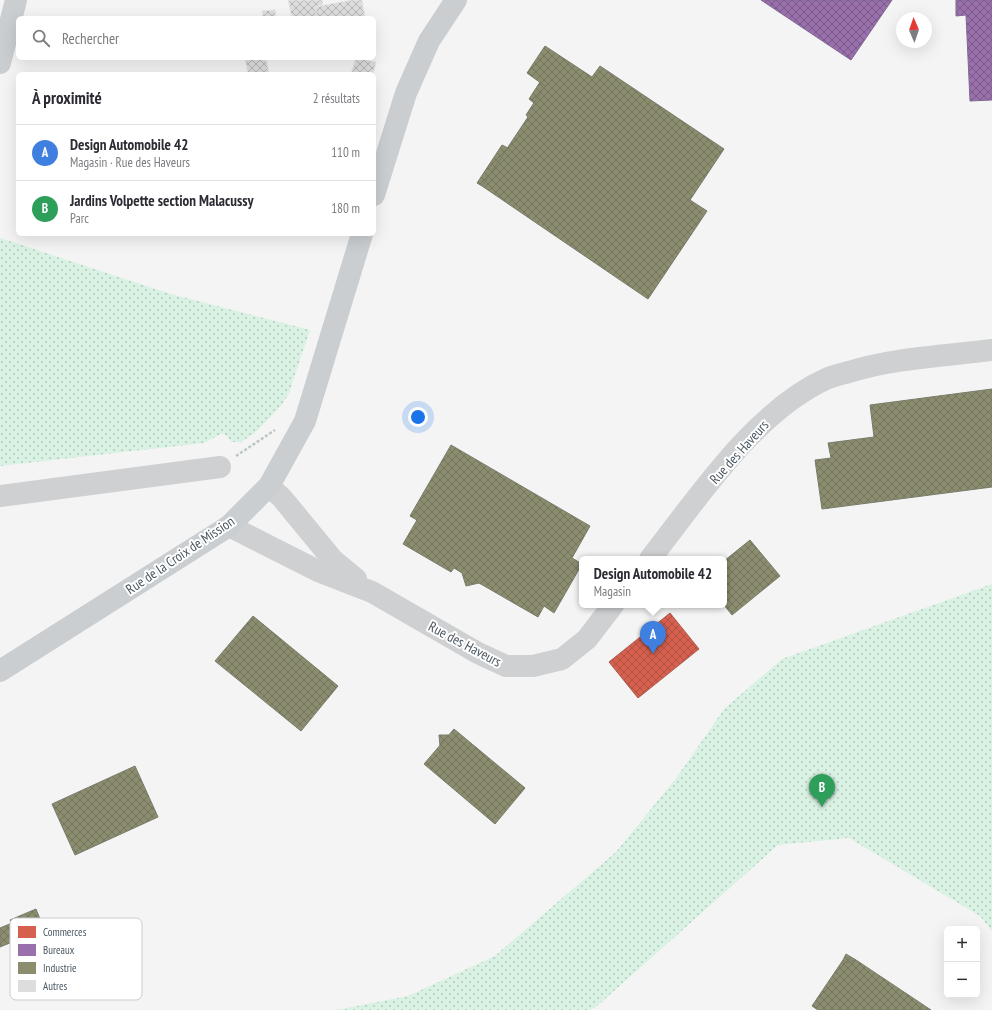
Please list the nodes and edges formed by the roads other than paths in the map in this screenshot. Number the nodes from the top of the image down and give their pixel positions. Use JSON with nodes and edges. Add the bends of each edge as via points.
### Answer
{"nodes":[{"id":1,"x":16,"y":0,"type":"edge"},
{"id":2,"x":456,"y":0,"type":"edge"},
{"id":3,"x":0,"y":63,"type":"edge"},
{"id":4,"x":376,"y":189,"type":"edge"},
{"id":5,"x":361,"y":236,"type":"edge"},
{"id":6,"x":992,"y":350,"type":"edge"},
{"id":7,"x":220,"y":466,"type":"road end"},
{"id":8,"x":269,"y":486,"type":"junction"},
{"id":9,"x":0,"y":496,"type":"edge"},
{"id":10,"x":228,"y":526,"type":"junction"},
{"id":11,"x":652,"y":556,"type":"edge"},
{"id":12,"x":372,"y":592,"type":"junction"},
{"id":13,"x":611,"y":608,"type":"edge"},
{"id":14,"x":0,"y":671,"type":"edge"}],
"edges":[{"from":1,"to":3,"type":"main road"},
{"from":2,"to":4,"type":"main road","via":[[429,41],[406,93]]},
{"from":5,"to":8,"type":"main road","name":"Rue de la Croix de Mission","via":[[305,421]]},
{"from":6,"to":11,"type":"street","name":"Rue des Haveurs","via":[[872,365],[826,379],[790,401],[758,428],[730,457]]},
{"from":7,"to":9,"type":"street"},
{"from":8,"to":10,"type":"main road","name":"Rue de la Croix de Mission"},
{"from":8,"to":12,"type":"street","name":"Rue des Haveurs","via":[[333,560]]},
{"from":10,"to":12,"type":"street","name":"Rue des Haveurs","via":[[318,571]]},
{"from":10,"to":14,"type":"main road","name":"Rue de la Croix de Mission"},
{"from":12,"to":13,"type":"street","name":"Rue des Haveurs","via":[[478,653],[506,666],[533,666],[562,659],[587,639]]}]}
